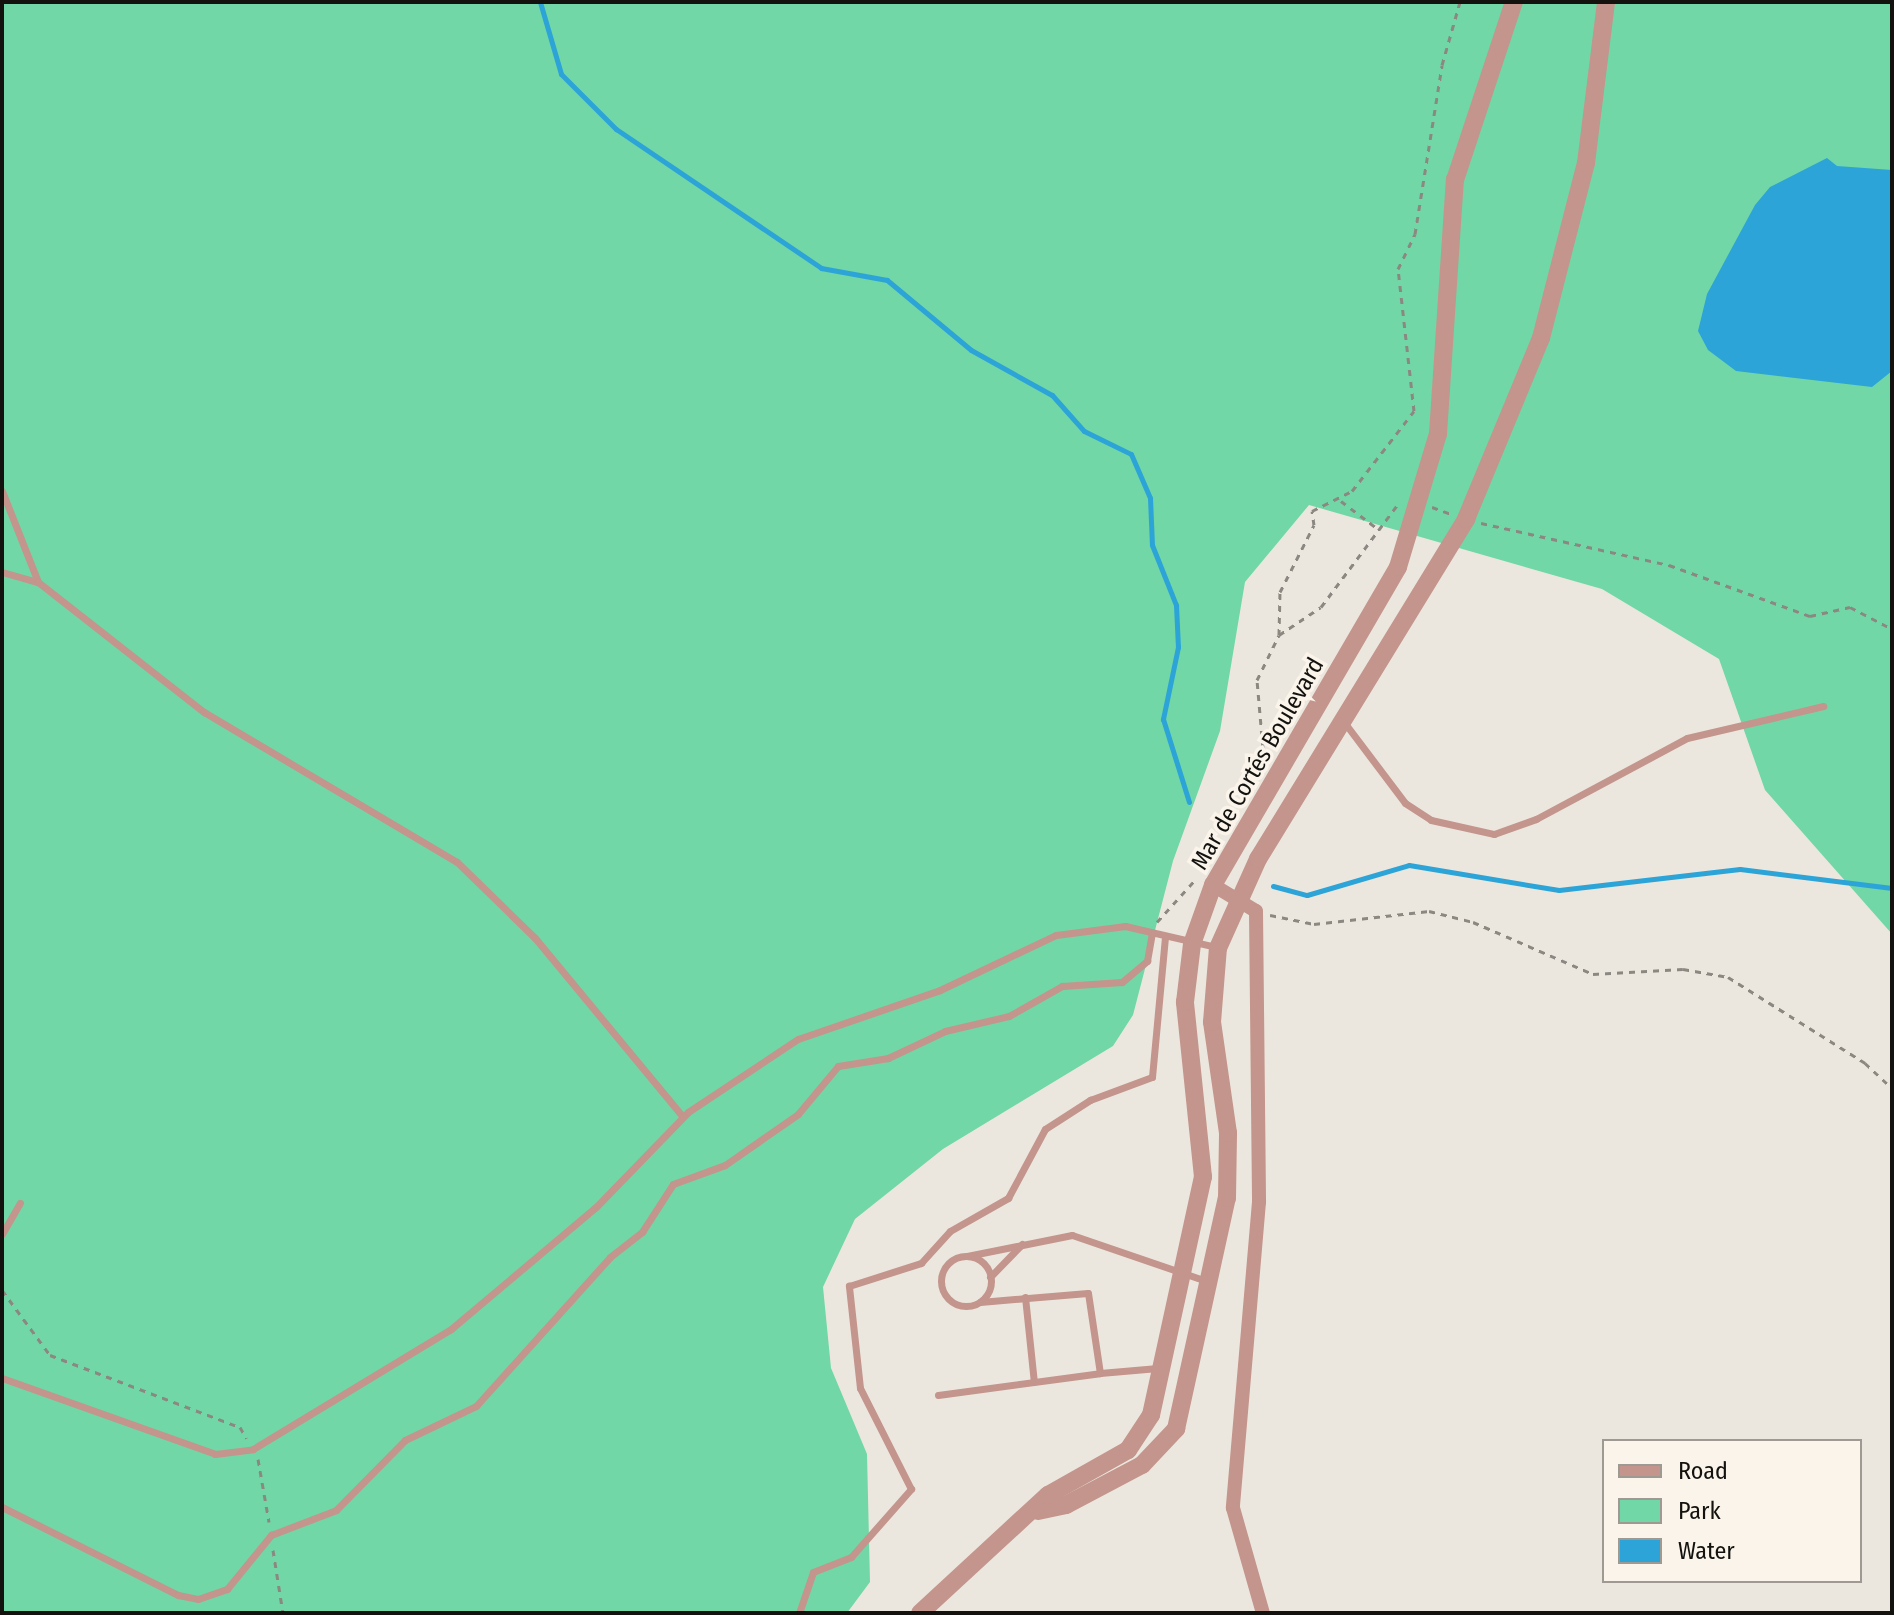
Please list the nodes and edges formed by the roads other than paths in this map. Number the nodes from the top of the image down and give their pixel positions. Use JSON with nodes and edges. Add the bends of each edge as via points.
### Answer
{"nodes":[{"id":1,"x":1514,"y":2,"type":"edge"},
{"id":2,"x":1606,"y":2,"type":"edge"},
{"id":3,"x":2,"y":491,"type":"edge"},
{"id":4,"x":2,"y":572,"type":"edge"},
{"id":5,"x":38,"y":582,"type":"junction"},
{"id":6,"x":1323,"y":700,"type":"junction"},
{"id":7,"x":1823,"y":706,"type":"dead end"},
{"id":8,"x":1344,"y":722,"type":"junction"},
{"id":9,"x":1213,"y":885,"type":"junction"},
{"id":10,"x":1236,"y":900,"type":"junction"},
{"id":11,"x":1152,"y":932,"type":"junction"},
{"id":12,"x":1165,"y":937,"type":"junction"},
{"id":13,"x":1192,"y":944,"type":"junction"},
{"id":14,"x":1218,"y":948,"type":"junction"},
{"id":15,"x":683,"y":1117,"type":"junction"},
{"id":16,"x":20,"y":1203,"type":"dead end"},
{"id":17,"x":2,"y":1234,"type":"edge"},
{"id":18,"x":1024,"y":1242,"type":"junction"},
{"id":19,"x":967,"y":1256,"type":"junction"},
{"id":20,"x":1182,"y":1271,"type":"junction"},
{"id":21,"x":990,"y":1277,"type":"junction"},
{"id":22,"x":1209,"y":1283,"type":"junction"},
{"id":23,"x":1025,"y":1297,"type":"junction"},
{"id":24,"x":980,"y":1302,"type":"junction"},
{"id":25,"x":1160,"y":1367,"type":"junction"},
{"id":26,"x":1100,"y":1373,"type":"junction"},
{"id":27,"x":2,"y":1378,"type":"edge"},
{"id":28,"x":1034,"y":1382,"type":"junction"},
{"id":29,"x":938,"y":1395,"type":"dead end"},
{"id":30,"x":1141,"y":1435,"type":"junction"},
{"id":31,"x":1160,"y":1451,"type":"junction"},
{"id":32,"x":2,"y":1507,"type":"edge"},
{"id":33,"x":1038,"y":1511,"type":"junction"},
{"id":34,"x":799,"y":1613,"type":"edge"},
{"id":35,"x":920,"y":1613,"type":"edge"},
{"id":36,"x":1263,"y":1613,"type":"edge"}],
"edges":[{"from":1,"to":6,"type":"street","name":"Mar de Cortés Boulevard","via":[[1455,180],[1438,434],[1398,567]]},
{"from":2,"to":8,"type":"street","via":[[1586,163],[1541,338],[1466,519]]},
{"from":3,"to":5,"type":"lane"},
{"from":4,"to":5,"type":"lane"},
{"from":5,"to":15,"type":"lane","via":[[204,712],[457,862],[535,938]]},
{"from":6,"to":8,"type":"street"},
{"from":6,"to":9,"type":"street","name":"Mar de Cortés Boulevard"},
{"from":7,"to":8,"type":"lane","via":[[1687,738],[1536,819],[1494,834],[1431,820],[1405,803]]},
{"from":8,"to":10,"type":"street"},
{"from":9,"to":10,"type":"street"},
{"from":9,"to":13,"type":"street","name":"Mar de Cortés Boulevard"},
{"from":10,"to":14,"type":"street"},
{"from":10,"to":36,"type":"street","via":[[1256,911],[1259,1202],[1233,1508]]},
{"from":11,"to":12,"type":"lane"},
{"from":11,"to":15,"type":"lane","via":[[1125,926],[1056,935],[940,990],[798,1039],[747,1066]]},
{"from":11,"to":32,"type":"lane","via":[[1147,961],[1122,982],[1062,986],[1009,1016],[945,1031],[888,1058],[838,1066],[798,1114],[725,1165],[673,1184],[642,1232],[610,1257],[476,1406],[405,1440],[336,1510],[271,1535],[227,1589],[198,1599],[178,1595]]},
{"from":12,"to":13,"type":"lane"},
{"from":12,"to":34,"type":"lane","via":[[1152,1077],[1090,1100],[1045,1129],[1008,1198],[950,1231],[921,1263],[849,1286],[860,1388],[911,1489],[851,1557],[813,1572]]},
{"from":13,"to":14,"type":"lane"},
{"from":13,"to":20,"type":"street","name":"Mar de Cortés Boulevard","via":[[1185,1002],[1203,1177]]},
{"from":14,"to":22,"type":"street","via":[[1212,1022],[1229,1154]]},
{"from":15,"to":27,"type":"lane","via":[[543,1256],[451,1329],[253,1449],[215,1454]]},
{"from":16,"to":17,"type":"lane"},
{"from":18,"to":19,"type":"lane"},
{"from":18,"to":20,"type":"lane","via":[[1094,1238]]},
{"from":18,"to":21,"type":"lane"},
{"from":19,"to":21,"type":"lane","via":[[981,1261]]},
{"from":19,"to":24,"type":"lane","via":[[946,1266],[942,1288],[957,1304]]},
{"from":20,"to":22,"type":"lane"},
{"from":20,"to":25,"type":"street","name":"Mar de Cortés Boulevard"},
{"from":21,"to":24,"type":"lane"},
{"from":22,"to":31,"type":"street","via":[[1181,1418]]},
{"from":23,"to":24,"type":"lane"},
{"from":23,"to":26,"type":"lane","via":[[1088,1293]]},
{"from":23,"to":28,"type":"lane"},
{"from":25,"to":26,"type":"lane"},
{"from":25,"to":30,"type":"street","name":"Mar de Cortés Boulevard"},
{"from":26,"to":28,"type":"lane"},
{"from":28,"to":29,"type":"lane"},
{"from":30,"to":31,"type":"street"},
{"from":30,"to":33,"type":"street","via":[[1120,1456],[1058,1488]]},
{"from":31,"to":33,"type":"street","via":[[1066,1505]]},
{"from":33,"to":35,"type":"street"}]}
